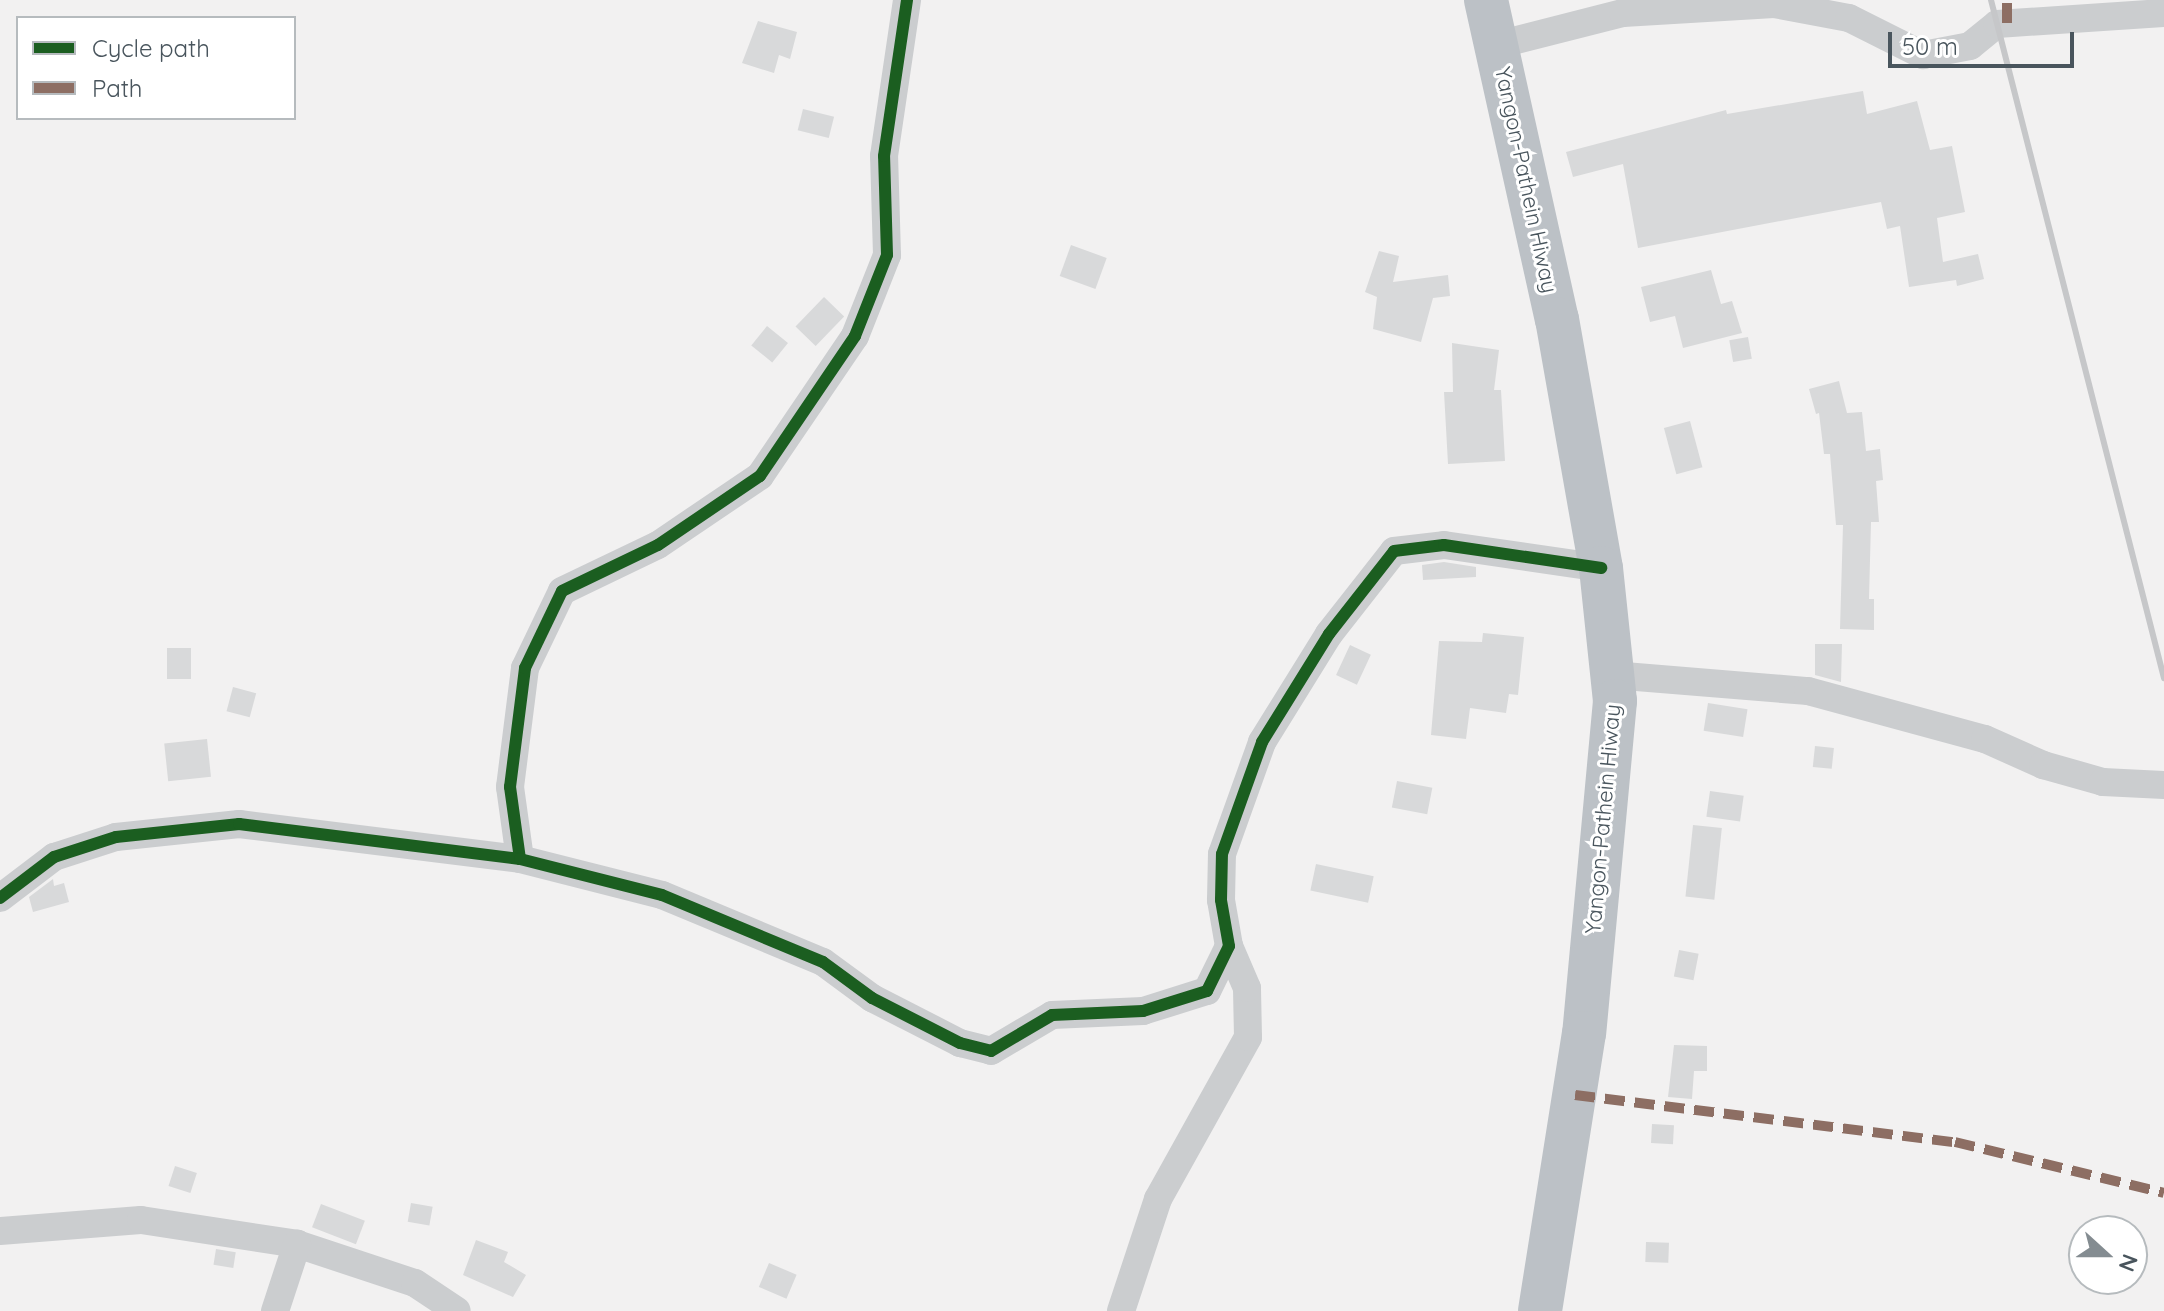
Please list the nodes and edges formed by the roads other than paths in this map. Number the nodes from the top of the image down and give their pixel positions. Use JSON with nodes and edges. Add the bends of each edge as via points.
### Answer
{"nodes":[{"id":1,"x":907,"y":0,"type":"edge"},
{"id":2,"x":1486,"y":0,"type":"edge"},
{"id":3,"x":2164,"y":13,"type":"edge"},
{"id":4,"x":1497,"y":45,"type":"junction"},
{"id":5,"x":1601,"y":568,"type":"junction"},
{"id":6,"x":1612,"y":675,"type":"junction"},
{"id":7,"x":2164,"y":785,"type":"edge"},
{"id":8,"x":520,"y":859,"type":"junction"},
{"id":9,"x":0,"y":898,"type":"edge"},
{"id":10,"x":1229,"y":946,"type":"junction"},
{"id":11,"x":0,"y":1231,"type":"edge"},
{"id":12,"x":297,"y":1244,"type":"junction"},
{"id":13,"x":275,"y":1311,"type":"edge"},
{"id":14,"x":457,"y":1311,"type":"edge"},
{"id":15,"x":1121,"y":1311,"type":"edge"},
{"id":16,"x":1540,"y":1311,"type":"edge"}],
"edges":[{"from":1,"to":8,"type":"street","via":[[884,156],[887,255],[855,336],[760,476],[658,545],[562,591],[525,668],[510,787]]},
{"from":2,"to":4,"type":"highway","name":"Yangon-Pathein Hiway"},
{"from":3,"to":4,"type":"street","via":[[1997,24],[1970,46],[1923,55],[1849,18],[1774,4],[1623,13]]},
{"from":4,"to":5,"type":"highway","name":"Yangon-Pathein Hiway","via":[[1557,319]]},
{"from":5,"to":6,"type":"highway","name":"Yangon-Pathein Hiway"},
{"from":5,"to":10,"type":"street","via":[[1444,545],[1394,551],[1329,634],[1262,742],[1222,854],[1221,900]]},
{"from":6,"to":7,"type":"street","via":[[1808,691],[1985,739],[2088,778]]},
{"from":6,"to":16,"type":"highway","name":"Yangon-Pathein Hiway","via":[[1615,701],[1584,1033]]},
{"from":8,"to":9,"type":"street","via":[[239,824],[116,837],[54,857]]},
{"from":8,"to":10,"type":"street","via":[[662,895],[823,962],[872,998],[960,1043],[991,1051],[1052,1015],[1143,1011],[1207,991]]},
{"from":10,"to":15,"type":"street","via":[[1247,988],[1248,1037],[1158,1199]]},
{"from":11,"to":12,"type":"street","via":[[141,1220]]},
{"from":12,"to":13,"type":"street"},
{"from":12,"to":14,"type":"street","via":[[415,1283]]}]}
